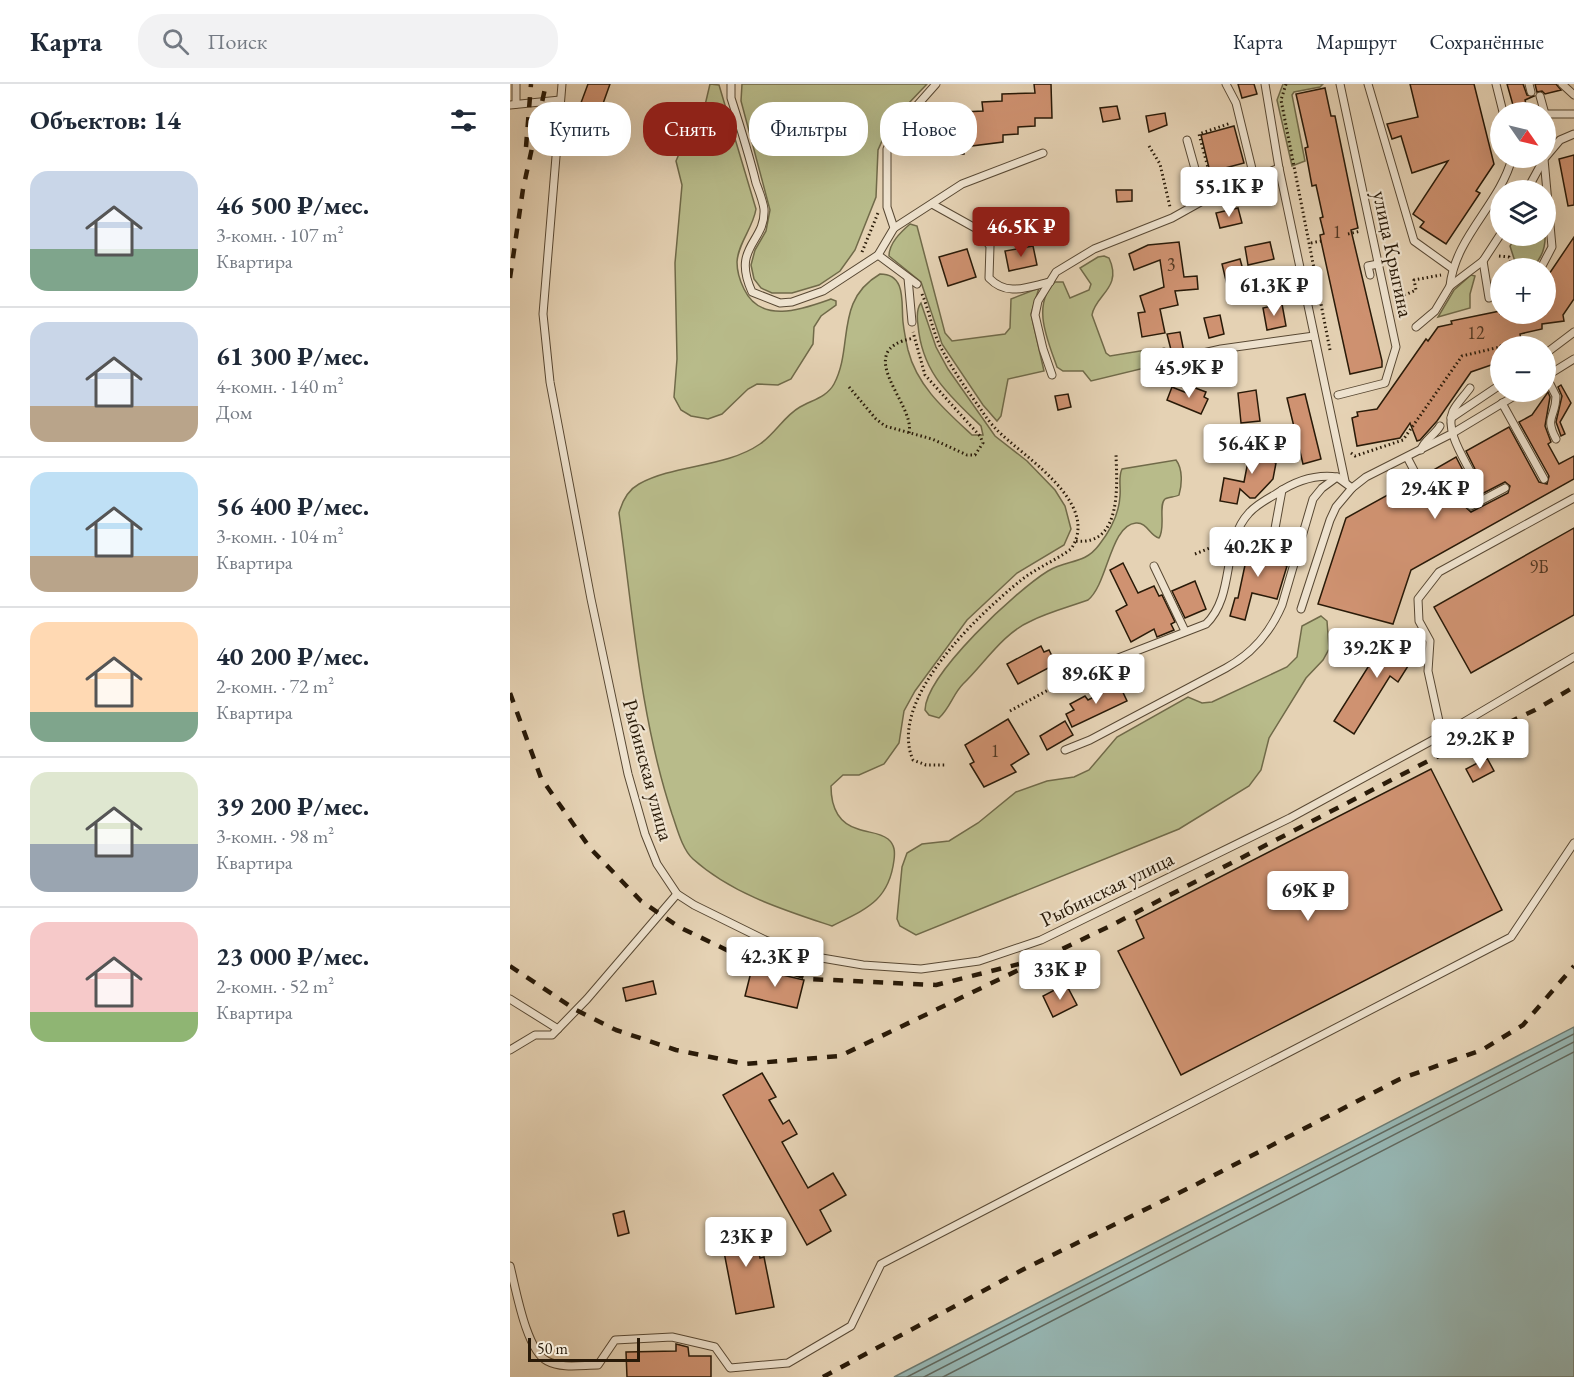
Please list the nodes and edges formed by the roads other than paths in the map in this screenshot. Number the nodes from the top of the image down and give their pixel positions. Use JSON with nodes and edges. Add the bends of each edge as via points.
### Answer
{"nodes":[{"id":1,"x":516,"y":84,"type":"edge"},
{"id":2,"x":562,"y":84,"type":"edge"},
{"id":3,"x":731,"y":84,"type":"edge"},
{"id":4,"x":936,"y":84,"type":"edge"},
{"id":5,"x":1226,"y":84,"type":"edge"},
{"id":6,"x":1265,"y":84,"type":"edge"},
{"id":7,"x":1340,"y":84,"type":"edge"},
{"id":8,"x":1368,"y":84,"type":"edge"},
{"id":9,"x":1496,"y":84,"type":"edge"},
{"id":10,"x":1562,"y":84,"type":"edge"},
{"id":11,"x":1574,"y":95,"type":"edge"},
{"id":12,"x":1540,"y":96,"type":"dead end"},
{"id":13,"x":560,"y":100,"type":"junction"},
{"id":14,"x":1500,"y":102,"type":"edge"},
{"id":15,"x":1542,"y":102,"type":"edge"},
{"id":16,"x":513,"y":104,"type":"edge"},
{"id":17,"x":1556,"y":114,"type":"edge"},
{"id":18,"x":1574,"y":114,"type":"edge"},
{"id":19,"x":1574,"y":134,"type":"edge"},
{"id":20,"x":1187,"y":140,"type":"dead end"},
{"id":21,"x":1556,"y":144,"type":"edge"},
{"id":22,"x":1043,"y":153,"type":"dead end"},
{"id":23,"x":1279,"y":168,"type":"junction"},
{"id":24,"x":1508,"y":168,"type":"edge"},
{"id":25,"x":1545,"y":168,"type":"edge"},
{"id":26,"x":1254,"y":177,"type":"junction"},
{"id":27,"x":1204,"y":201,"type":"junction"},
{"id":28,"x":932,"y":204,"type":"junction"},
{"id":29,"x":894,"y":228,"type":"junction"},
{"id":30,"x":1493,"y":246,"type":"edge"},
{"id":31,"x":878,"y":255,"type":"junction"},
{"id":32,"x":1485,"y":258,"type":"junction"},
{"id":33,"x":1546,"y":258,"type":"edge"},
{"id":34,"x":1378,"y":264,"type":"junction"},
{"id":35,"x":1453,"y":269,"type":"junction"},
{"id":36,"x":1370,"y":275,"type":"dead end"},
{"id":37,"x":908,"y":279,"type":"junction"},
{"id":38,"x":1050,"y":282,"type":"junction"},
{"id":39,"x":917,"y":284,"type":"road end"},
{"id":40,"x":1450,"y":286,"type":"junction"},
{"id":41,"x":1489,"y":297,"type":"dead end"},
{"id":42,"x":912,"y":321,"type":"road end"},
{"id":43,"x":1416,"y":327,"type":"dead end"},
{"id":44,"x":1574,"y":332,"type":"edge"},
{"id":45,"x":1314,"y":336,"type":"junction"},
{"id":46,"x":1556,"y":346,"type":"edge"},
{"id":47,"x":1166,"y":355,"type":"dead end"},
{"id":48,"x":1574,"y":359,"type":"edge"},
{"id":49,"x":1556,"y":370,"type":"edge"},
{"id":50,"x":1052,"y":375,"type":"dead end"},
{"id":51,"x":1470,"y":388,"type":"dead end"},
{"id":52,"x":1490,"y":392,"type":"edge"},
{"id":53,"x":1338,"y":395,"type":"dead end"},
{"id":54,"x":1554,"y":402,"type":"edge"},
{"id":55,"x":1503,"y":403,"type":"joint"},
{"id":56,"x":1450,"y":418,"type":"junction"},
{"id":57,"x":1440,"y":426,"type":"dead end"},
{"id":58,"x":1453,"y":433,"type":"junction"},
{"id":59,"x":1556,"y":439,"type":"dead end"},
{"id":60,"x":1421,"y":450,"type":"junction"},
{"id":61,"x":1407,"y":457,"type":"junction"},
{"id":62,"x":1337,"y":477,"type":"junction"},
{"id":63,"x":1474,"y":479,"type":"dead end"},
{"id":64,"x":1544,"y":479,"type":"dead end"},
{"id":65,"x":1345,"y":481,"type":"junction"},
{"id":66,"x":1423,"y":487,"type":"junction"},
{"id":67,"x":1352,"y":488,"type":"junction"},
{"id":68,"x":1505,"y":488,"type":"dead end"},
{"id":69,"x":1282,"y":490,"type":"junction"},
{"id":70,"x":1574,"y":498,"type":"edge"},
{"id":71,"x":1432,"y":505,"type":"dead end"},
{"id":72,"x":1274,"y":534,"type":"dead end"},
{"id":73,"x":1154,"y":566,"type":"dead end"},
{"id":74,"x":1301,"y":609,"type":"dead end"},
{"id":75,"x":1185,"y":631,"type":"junction"},
{"id":76,"x":1574,"y":657,"type":"edge"},
{"id":77,"x":1077,"y":674,"type":"road end"},
{"id":78,"x":1442,"y":735,"type":"junction"},
{"id":79,"x":1065,"y":750,"type":"dead end"},
{"id":80,"x":1574,"y":843,"type":"edge"},
{"id":81,"x":677,"y":894,"type":"junction"},
{"id":82,"x":510,"y":999,"type":"edge"},
{"id":83,"x":558,"y":1029,"type":"junction"},
{"id":84,"x":510,"y":1050,"type":"edge"},
{"id":85,"x":510,"y":1266,"type":"edge"}],
"edges":[{"from":1,"to":16,"type":"lane"},
{"from":2,"to":13,"type":"lane","name":"Рыбинская улица"},
{"from":3,"to":31,"type":"lane","via":[[731,98],[764,210],[760,230],[749,246],[745,262],[752,292],[769,300],[792,302],[823,291]]},
{"from":4,"to":29,"type":"lane","via":[[891,138],[887,149],[886,195]]},
{"from":5,"to":26,"type":"lane","via":[[1241,120]]},
{"from":6,"to":23,"type":"lane"},
{"from":7,"to":34,"type":"lane","name":"улица Крыгина"},
{"from":8,"to":35,"type":"lane","via":[[1406,224],[1414,241]]},
{"from":9,"to":14,"type":"lane"},
{"from":10,"to":11,"type":"lane"},
{"from":12,"to":15,"type":"lane"},
{"from":13,"to":16,"type":"lane"},
{"from":13,"to":81,"type":"lane","name":"Рыбинская улица","via":[[543,315],[549,382],[628,774],[657,864]]},
{"from":17,"to":18,"type":"lane"},
{"from":19,"to":21,"type":"lane"},
{"from":20,"to":27,"type":"lane"},
{"from":22,"to":28,"type":"lane","via":[[962,184]]},
{"from":23,"to":26,"type":"lane"},
{"from":23,"to":45,"type":"lane"},
{"from":24,"to":35,"type":"lane"},
{"from":25,"to":33,"type":"lane","via":[[1552,247]]},
{"from":26,"to":27,"type":"lane"},
{"from":27,"to":38,"type":"lane","via":[[1073,259]]},
{"from":28,"to":29,"type":"lane"},
{"from":28,"to":38,"type":"lane","via":[[977,229],[990,246],[989,278],[999,286],[1010,290]]},
{"from":29,"to":31,"type":"lane"},
{"from":30,"to":32,"type":"lane"},
{"from":31,"to":37,"type":"lane"},
{"from":32,"to":40,"type":"lane"},
{"from":32,"to":41,"type":"lane"},
{"from":34,"to":36,"type":"lane","via":[[1367,262]]},
{"from":34,"to":53,"type":"lane","name":"улица Крыгина","via":[[1396,346],[1384,383]]},
{"from":35,"to":40,"type":"lane"},
{"from":37,"to":39,"type":"lane"},
{"from":37,"to":42,"type":"lane"},
{"from":38,"to":50,"type":"lane","via":[[1038,301],[1035,315]]},
{"from":40,"to":43,"type":"lane","via":[[1435,311]]},
{"from":44,"to":46,"type":"lane"},
{"from":45,"to":47,"type":"lane"},
{"from":45,"to":65,"type":"lane"},
{"from":48,"to":49,"type":"lane"},
{"from":51,"to":56,"type":"lane"},
{"from":52,"to":56,"type":"lane"},
{"from":54,"to":59,"type":"lane","via":[[1549,419]]},
{"from":55,"to":58,"type":"lane"},
{"from":55,"to":64,"type":"lane"},
{"from":56,"to":58,"type":"lane"},
{"from":57,"to":60,"type":"lane"},
{"from":58,"to":60,"type":"lane"},
{"from":58,"to":63,"type":"lane"},
{"from":60,"to":61,"type":"lane"},
{"from":61,"to":66,"type":"lane"},
{"from":61,"to":67,"type":"lane"},
{"from":62,"to":65,"type":"lane"},
{"from":62,"to":69,"type":"lane","via":[[1312,477]]},
{"from":62,"to":79,"type":"lane","via":[[1314,500],[1282,605],[1257,646],[1246,657]]},
{"from":65,"to":67,"type":"lane"},
{"from":66,"to":68,"type":"lane","via":[[1455,490],[1472,506]]},
{"from":66,"to":71,"type":"lane"},
{"from":67,"to":74,"type":"lane","via":[[1330,520]]},
{"from":69,"to":72,"type":"lane"},
{"from":69,"to":75,"type":"lane","via":[[1250,511],[1243,521],[1215,613],[1206,624]]},
{"from":70,"to":78,"type":"lane","via":[[1439,572],[1418,599],[1419,621],[1430,641],[1428,672]]},
{"from":73,"to":75,"type":"lane"},
{"from":75,"to":77,"type":"lane"},
{"from":76,"to":78,"type":"lane","name":"Рыбинская улица"},
{"from":78,"to":81,"type":"lane","name":"Рыбинская улица","via":[[1290,818],[1052,935],[979,961],[921,969],[810,956],[718,919]]},
{"from":80,"to":85,"type":"lane","via":[[1507,939],[881,1264],[851,1326],[788,1363],[730,1368],[715,1347],[672,1337],[615,1340],[598,1365],[567,1366],[546,1361],[532,1346]]},
{"from":81,"to":83,"type":"lane"},
{"from":82,"to":83,"type":"lane"},
{"from":83,"to":84,"type":"lane","via":[[552,1035],[535,1035]]}]}
